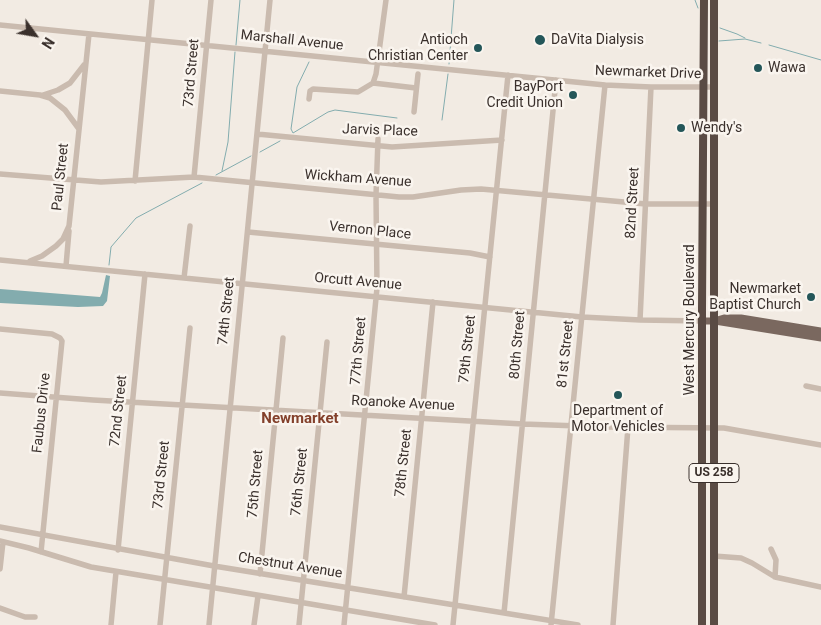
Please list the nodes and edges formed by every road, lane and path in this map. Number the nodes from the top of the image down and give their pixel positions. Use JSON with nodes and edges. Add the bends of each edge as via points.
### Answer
{"nodes":[{"id":1,"x":152,"y":0,"type":"edge"},
{"id":2,"x":211,"y":0,"type":"edge"},
{"id":3,"x":270,"y":0,"type":"edge"},
{"id":4,"x":386,"y":0,"type":"edge"},
{"id":5,"x":704,"y":0,"type":"edge"},
{"id":6,"x":714,"y":0,"type":"edge"},
{"id":7,"x":0,"y":26,"type":"edge"},
{"id":8,"x":89,"y":34,"type":"junction"},
{"id":9,"x":148,"y":40,"type":"junction"},
{"id":10,"x":207,"y":45,"type":"junction"},
{"id":11,"x":265,"y":51,"type":"junction"},
{"id":12,"x":86,"y":60,"type":"junction"},
{"id":13,"x":377,"y":62,"type":"junction"},
{"id":14,"x":418,"y":74,"type":"dead end"},
{"id":15,"x":508,"y":75,"type":"junction"},
{"id":16,"x":556,"y":80,"type":"junction"},
{"id":17,"x":581,"y":82,"type":"joint"},
{"id":18,"x":373,"y":83,"type":"junction"},
{"id":19,"x":605,"y":85,"type":"junction"},
{"id":20,"x":714,"y":87,"type":"junction"},
{"id":21,"x":416,"y":88,"type":"junction"},
{"id":22,"x":652,"y":88,"type":"junction"},
{"id":23,"x":703,"y":88,"type":"junction"},
{"id":24,"x":0,"y":91,"type":"edge"},
{"id":25,"x":40,"y":95,"type":"junction"},
{"id":26,"x":309,"y":99,"type":"dead end"},
{"id":27,"x":414,"y":112,"type":"dead end"},
{"id":28,"x":79,"y":129,"type":"junction"},
{"id":29,"x":257,"y":134,"type":"junction"},
{"id":30,"x":378,"y":138,"type":"dead end"},
{"id":31,"x":502,"y":140,"type":"junction"},
{"id":32,"x":378,"y":146,"type":"junction"},
{"id":33,"x":0,"y":174,"type":"edge"},
{"id":34,"x":194,"y":177,"type":"junction"},
{"id":35,"x":74,"y":181,"type":"junction"},
{"id":36,"x":135,"y":181,"type":"junction"},
{"id":37,"x":253,"y":183,"type":"junction"},
{"id":38,"x":497,"y":190,"type":"junction"},
{"id":39,"x":376,"y":195,"type":"junction"},
{"id":40,"x":545,"y":196,"type":"junction"},
{"id":41,"x":594,"y":200,"type":"junction"},
{"id":42,"x":646,"y":204,"type":"junction"},
{"id":43,"x":714,"y":204,"type":"junction"},
{"id":44,"x":702,"y":205,"type":"junction"},
{"id":45,"x":69,"y":226,"type":"junction"},
{"id":46,"x":190,"y":226,"type":"dead end"},
{"id":47,"x":248,"y":232,"type":"junction"},
{"id":48,"x":376,"y":244,"type":"junction"},
{"id":49,"x":490,"y":257,"type":"junction"},
{"id":50,"x":0,"y":260,"type":"edge"},
{"id":51,"x":26,"y":262,"type":"junction"},
{"id":52,"x":66,"y":266,"type":"junction"},
{"id":53,"x":145,"y":274,"type":"junction"},
{"id":54,"x":184,"y":278,"type":"junction"},
{"id":55,"x":243,"y":284,"type":"junction"},
{"id":56,"x":376,"y":296,"type":"junction"},
{"id":57,"x":433,"y":302,"type":"junction"},
{"id":58,"x":485,"y":307,"type":"junction"},
{"id":59,"x":533,"y":312,"type":"junction"},
{"id":60,"x":582,"y":317,"type":"junction"},
{"id":61,"x":640,"y":320,"type":"junction"},
{"id":62,"x":714,"y":320,"type":"junction"},
{"id":63,"x":702,"y":321,"type":"junction"},
{"id":64,"x":0,"y":328,"type":"edge"},
{"id":65,"x":190,"y":328,"type":"dead end"},
{"id":66,"x":800,"y":328,"type":"junction"},
{"id":67,"x":782,"y":331,"type":"junction"},
{"id":68,"x":821,"y":332,"type":"edge"},
{"id":69,"x":283,"y":338,"type":"dead end"},
{"id":70,"x":821,"y":338,"type":"edge"},
{"id":71,"x":327,"y":342,"type":"dead end"},
{"id":72,"x":806,"y":386,"type":"dead end"},
{"id":73,"x":821,"y":389,"type":"edge"},
{"id":74,"x":0,"y":393,"type":"edge"},
{"id":75,"x":56,"y":397,"type":"junction"},
{"id":76,"x":133,"y":402,"type":"junction"},
{"id":77,"x":182,"y":405,"type":"junction"},
{"id":78,"x":230,"y":408,"type":"junction"},
{"id":79,"x":276,"y":410,"type":"junction"},
{"id":80,"x":320,"y":413,"type":"junction"},
{"id":81,"x":366,"y":415,"type":"junction"},
{"id":82,"x":421,"y":418,"type":"junction"},
{"id":83,"x":474,"y":421,"type":"junction"},
{"id":84,"x":523,"y":424,"type":"junction"},
{"id":85,"x":571,"y":425,"type":"junction"},
{"id":86,"x":628,"y":427,"type":"junction"},
{"id":87,"x":702,"y":427,"type":"junction"},
{"id":88,"x":714,"y":427,"type":"junction"},
{"id":89,"x":821,"y":445,"type":"edge"},
{"id":90,"x":0,"y":527,"type":"edge"},
{"id":91,"x":42,"y":535,"type":"junction"},
{"id":92,"x":2,"y":541,"type":"edge"},
{"id":93,"x":771,"y":549,"type":"dead end"},
{"id":94,"x":118,"y":550,"type":"junction"},
{"id":95,"x":41,"y":552,"type":"junction"},
{"id":96,"x":714,"y":556,"type":"junction"},
{"id":97,"x":166,"y":558,"type":"junction"},
{"id":98,"x":214,"y":566,"type":"junction"},
{"id":99,"x":0,"y":570,"type":"edge"},
{"id":100,"x":116,"y":572,"type":"junction"},
{"id":101,"x":260,"y":574,"type":"junction"},
{"id":102,"x":775,"y":577,"type":"junction"},
{"id":103,"x":164,"y":580,"type":"junction"},
{"id":104,"x":303,"y":581,"type":"junction"},
{"id":105,"x":821,"y":587,"type":"edge"},
{"id":106,"x":348,"y":588,"type":"junction"},
{"id":107,"x":212,"y":589,"type":"junction"},
{"id":108,"x":258,"y":596,"type":"junction"},
{"id":109,"x":404,"y":597,"type":"junction"},
{"id":110,"x":301,"y":603,"type":"junction"},
{"id":111,"x":702,"y":605,"type":"junction"},
{"id":112,"x":455,"y":606,"type":"junction"},
{"id":113,"x":0,"y":608,"type":"edge"},
{"id":114,"x":346,"y":610,"type":"junction"},
{"id":115,"x":504,"y":613,"type":"junction"},
{"id":116,"x":35,"y":617,"type":"dead end"},
{"id":117,"x":402,"y":622,"type":"edge"},
{"id":118,"x":551,"y":623,"type":"edge"},
{"id":119,"x":111,"y":625,"type":"edge"},
{"id":120,"x":160,"y":625,"type":"edge"},
{"id":121,"x":209,"y":625,"type":"edge"},
{"id":122,"x":254,"y":625,"type":"edge"},
{"id":123,"x":299,"y":625,"type":"edge"},
{"id":124,"x":344,"y":625,"type":"edge"},
{"id":125,"x":435,"y":625,"type":"edge"},
{"id":126,"x":453,"y":625,"type":"edge"},
{"id":127,"x":578,"y":625,"type":"edge"},
{"id":128,"x":612,"y":625,"type":"edge"},
{"id":129,"x":702,"y":625,"type":"edge"},
{"id":130,"x":707,"y":625,"type":"edge"},
{"id":131,"x":714,"y":625,"type":"edge"}],
"edges":[{"from":1,"to":9,"type":"street"},
{"from":2,"to":10,"type":"street","name":"73rd Street"},
{"from":3,"to":11,"type":"street","name":"74th Street"},
{"from":4,"to":13,"type":"street"},
{"from":5,"to":23,"type":"highway","name":"West Mercury Boulevard","number":"US 258"},
{"from":6,"to":20,"type":"highway","name":"West Mercury Boulevard","number":"US 258"},
{"from":7,"to":8,"type":"street","name":"Marshall Avenue"},
{"from":8,"to":9,"type":"street","name":"Marshall Avenue"},
{"from":8,"to":12,"type":"street","name":"Paul Street"},
{"from":9,"to":10,"type":"street","name":"Marshall Avenue"},
{"from":9,"to":36,"type":"street"},
{"from":10,"to":11,"type":"street","name":"Marshall Avenue"},
{"from":10,"to":34,"type":"street","name":"73rd Street"},
{"from":11,"to":13,"type":"street","name":"Marshall Avenue"},
{"from":11,"to":29,"type":"street","name":"74th Street"},
{"from":12,"to":25,"type":"street","name":"Paul Street","via":[[70,83]]},
{"from":12,"to":28,"type":"street","name":"Paul Street"},
{"from":13,"to":15,"type":"street","name":"Marshall Avenue"},
{"from":13,"to":18,"type":"street"},
{"from":14,"to":21,"type":"street"},
{"from":15,"to":16,"type":"street","name":"Marshall Avenue"},
{"from":15,"to":31,"type":"street","name":"79th Street"},
{"from":16,"to":17,"type":"street","name":"Marshall Avenue"},
{"from":16,"to":40,"type":"street","name":"80th Street"},
{"from":17,"to":19,"type":"street","name":"Newmarket Drive"},
{"from":18,"to":21,"type":"street"},
{"from":18,"to":26,"type":"street","via":[[358,92],[313,89]]},
{"from":19,"to":22,"type":"street","name":"Newmarket Drive"},
{"from":19,"to":41,"type":"street","name":"81st Street"},
{"from":20,"to":23,"type":"street","name":"Newmarket Drive"},
{"from":20,"to":43,"type":"highway","name":"West Mercury Boulevard","number":"US 258"},
{"from":21,"to":27,"type":"street"},
{"from":22,"to":23,"type":"street","name":"Newmarket Drive"},
{"from":22,"to":42,"type":"street","name":"82nd Street"},
{"from":23,"to":44,"type":"highway","name":"West Mercury Boulevard","number":"US 258"},
{"from":24,"to":25,"type":"street"},
{"from":25,"to":28,"type":"street","name":"Paul Street","via":[[62,106]]},
{"from":28,"to":35,"type":"street","name":"Paul Street"},
{"from":29,"to":32,"type":"street","name":"Jarvis Place"},
{"from":29,"to":37,"type":"street","name":"74th Street"},
{"from":30,"to":32,"type":"street","name":"77th Street"},
{"from":31,"to":32,"type":"street","name":"Jarvis Place"},
{"from":31,"to":38,"type":"street","name":"79th Street"},
{"from":32,"to":39,"type":"street","name":"77th Street"},
{"from":33,"to":35,"type":"street","name":"Wickham Avenue"},
{"from":34,"to":36,"type":"street","name":"Wickham Avenue"},
{"from":34,"to":37,"type":"street","name":"Wickham Avenue"},
{"from":35,"to":36,"type":"street","name":"Wickham Avenue"},
{"from":35,"to":45,"type":"street","name":"Paul Street"},
{"from":37,"to":39,"type":"street","name":"Wickham Avenue"},
{"from":37,"to":47,"type":"street","name":"74th Street"},
{"from":38,"to":39,"type":"street","name":"Wickham Avenue","via":[[461,190],[414,197]]},
{"from":38,"to":40,"type":"street","name":"Wickham Avenue"},
{"from":38,"to":49,"type":"street","name":"79th Street"},
{"from":39,"to":48,"type":"street","name":"77th Street"},
{"from":40,"to":41,"type":"street","name":"Wickham Avenue"},
{"from":40,"to":59,"type":"street","name":"80th Street"},
{"from":41,"to":42,"type":"street","name":"Wickham Avenue"},
{"from":41,"to":60,"type":"street","name":"81st Street"},
{"from":42,"to":44,"type":"street","name":"Wickham Avenue"},
{"from":42,"to":61,"type":"street","name":"82nd Street"},
{"from":43,"to":44,"type":"street","name":"Wickham Avenue"},
{"from":43,"to":62,"type":"highway","name":"West Mercury Boulevard","number":"US 258"},
{"from":44,"to":63,"type":"highway","name":"West Mercury Boulevard","number":"US 258"},
{"from":45,"to":51,"type":"street","name":"Paul Street","via":[[63,239],[52,250]]},
{"from":45,"to":52,"type":"street","name":"Paul Street"},
{"from":46,"to":54,"type":"street"},
{"from":47,"to":48,"type":"street","name":"Vernon Place"},
{"from":47,"to":55,"type":"street","name":"74th Street"},
{"from":48,"to":49,"type":"street","name":"Vernon Place"},
{"from":48,"to":56,"type":"street","name":"77th Street"},
{"from":49,"to":58,"type":"street","name":"79th Street"},
{"from":50,"to":51,"type":"street","name":"Orcutt Avenue"},
{"from":51,"to":52,"type":"street","name":"Orcutt Avenue"},
{"from":52,"to":53,"type":"street","name":"Orcutt Avenue"},
{"from":53,"to":54,"type":"street","name":"Orcutt Avenue"},
{"from":53,"to":76,"type":"street","name":"72nd Street"},
{"from":54,"to":55,"type":"street","name":"Orcutt Avenue"},
{"from":55,"to":56,"type":"street","name":"Orcutt Avenue"},
{"from":55,"to":78,"type":"street","name":"74th Street"},
{"from":56,"to":57,"type":"street","name":"Orcutt Avenue"},
{"from":56,"to":81,"type":"street","name":"77th Street"},
{"from":57,"to":58,"type":"street","name":"Orcutt Avenue"},
{"from":57,"to":82,"type":"street","name":"78th Street"},
{"from":58,"to":59,"type":"street","name":"Orcutt Avenue"},
{"from":58,"to":83,"type":"street","name":"79th Street"},
{"from":59,"to":60,"type":"street","name":"Orcutt Avenue"},
{"from":59,"to":84,"type":"street","name":"80th Street"},
{"from":60,"to":61,"type":"street","name":"Orcutt Avenue"},
{"from":60,"to":85,"type":"street","name":"81st Street"},
{"from":61,"to":63,"type":"street","name":"Orcutt Avenue"},
{"from":62,"to":63,"type":"main road","name":"Orcutt Avenue"},
{"from":62,"to":66,"type":"main road","name":"Orcutt Avenue","via":[[741,318]]},
{"from":62,"to":67,"type":"main road","name":"Orcutt Avenue"},
{"from":62,"to":88,"type":"highway","name":"West Mercury Boulevard","number":"US 258"},
{"from":63,"to":87,"type":"highway","name":"West Mercury Boulevard","number":"US 258"},
{"from":64,"to":75,"type":"street","name":"Faubus Drive","via":[[52,334],[60,338]]},
{"from":65,"to":77,"type":"street","name":"73rd Street"},
{"from":66,"to":67,"type":"main road","via":[[784,328]]},
{"from":66,"to":68,"type":"main road","name":"Orcutt Avenue"},
{"from":67,"to":70,"type":"main road","name":"Orcutt Avenue"},
{"from":69,"to":79,"type":"street","name":"75th Street"},
{"from":71,"to":80,"type":"street","name":"76th Street"},
{"from":72,"to":73,"type":"street"},
{"from":74,"to":75,"type":"street","name":"Roanoke Avenue"},
{"from":75,"to":76,"type":"street","name":"Roanoke Avenue"},
{"from":75,"to":91,"type":"street","name":"Faubus Drive"},
{"from":76,"to":77,"type":"street","name":"Roanoke Avenue"},
{"from":76,"to":94,"type":"street","name":"72nd Street"},
{"from":77,"to":78,"type":"street","name":"Roanoke Avenue"},
{"from":77,"to":97,"type":"street","name":"73rd Street"},
{"from":78,"to":79,"type":"street","name":"Roanoke Avenue"},
{"from":78,"to":98,"type":"street","name":"74th Street"},
{"from":79,"to":80,"type":"street","name":"Roanoke Avenue"},
{"from":79,"to":101,"type":"street","name":"75th Street"},
{"from":80,"to":81,"type":"street","name":"Roanoke Avenue"},
{"from":80,"to":104,"type":"street","name":"76th Street"},
{"from":81,"to":82,"type":"street","name":"Roanoke Avenue"},
{"from":81,"to":106,"type":"street","name":"77th Street"},
{"from":82,"to":83,"type":"street","name":"Roanoke Avenue"},
{"from":82,"to":109,"type":"street","name":"78th Street"},
{"from":83,"to":84,"type":"street","name":"Roanoke Avenue"},
{"from":83,"to":112,"type":"street","name":"79th Street"},
{"from":84,"to":85,"type":"street","name":"Roanoke Avenue"},
{"from":84,"to":115,"type":"street","name":"80th Street"},
{"from":85,"to":86,"type":"street","name":"Roanoke Avenue"},
{"from":85,"to":118,"type":"street","name":"81st Street"},
{"from":86,"to":87,"type":"street","name":"Roanoke Avenue"},
{"from":86,"to":128,"type":"street"},
{"from":87,"to":88,"type":"street","name":"Roanoke Avenue"},
{"from":87,"to":111,"type":"highway","name":"West Mercury Boulevard","number":"US 258"},
{"from":88,"to":89,"type":"street","name":"Roanoke Avenue"},
{"from":88,"to":96,"type":"highway","name":"West Mercury Boulevard","number":"US 258"},
{"from":90,"to":91,"type":"street","name":"Chestnut Avenue"},
{"from":91,"to":94,"type":"street","name":"Chestnut Avenue"},
{"from":91,"to":95,"type":"street","name":"Faubus Drive"},
{"from":92,"to":95,"type":"street"},
{"from":92,"to":99,"type":"street"},
{"from":93,"to":102,"type":"street","via":[[776,560]]},
{"from":94,"to":97,"type":"street","name":"Chestnut Avenue"},
{"from":95,"to":100,"type":"street"},
{"from":96,"to":102,"type":"street","via":[[745,560]]},
{"from":96,"to":131,"type":"highway","name":"West Mercury Boulevard","number":"US 258"},
{"from":97,"to":98,"type":"street","name":"Chestnut Avenue"},
{"from":97,"to":103,"type":"street","name":"73rd Street"},
{"from":98,"to":101,"type":"street","name":"Chestnut Avenue"},
{"from":98,"to":107,"type":"street","name":"74th Street"},
{"from":100,"to":103,"type":"street"},
{"from":100,"to":119,"type":"street"},
{"from":101,"to":104,"type":"street","name":"Chestnut Avenue"},
{"from":102,"to":105,"type":"street"},
{"from":103,"to":107,"type":"street"},
{"from":103,"to":120,"type":"street","name":"73rd Street"},
{"from":104,"to":106,"type":"street","name":"Chestnut Avenue"},
{"from":104,"to":110,"type":"street","name":"76th Street"},
{"from":106,"to":109,"type":"street","name":"Chestnut Avenue"},
{"from":106,"to":114,"type":"street","name":"77th Street"},
{"from":107,"to":108,"type":"street"},
{"from":107,"to":121,"type":"street","name":"74th Street"},
{"from":108,"to":110,"type":"street"},
{"from":108,"to":122,"type":"street"},
{"from":109,"to":112,"type":"street","name":"Chestnut Avenue"},
{"from":110,"to":114,"type":"street"},
{"from":110,"to":123,"type":"street","name":"76th Street"},
{"from":111,"to":129,"type":"highway","name":"West Mercury Boulevard","number":"US 258"},
{"from":111,"to":130,"type":"highway"},
{"from":112,"to":115,"type":"street","name":"Chestnut Avenue"},
{"from":112,"to":126,"type":"street","name":"79th Street"},
{"from":113,"to":116,"type":"street"},
{"from":114,"to":117,"type":"street"},
{"from":114,"to":124,"type":"street","name":"77th Street"},
{"from":115,"to":118,"type":"street","name":"Chestnut Avenue"},
{"from":117,"to":125,"type":"street"},
{"from":118,"to":127,"type":"street","name":"Chestnut Avenue"}]}
